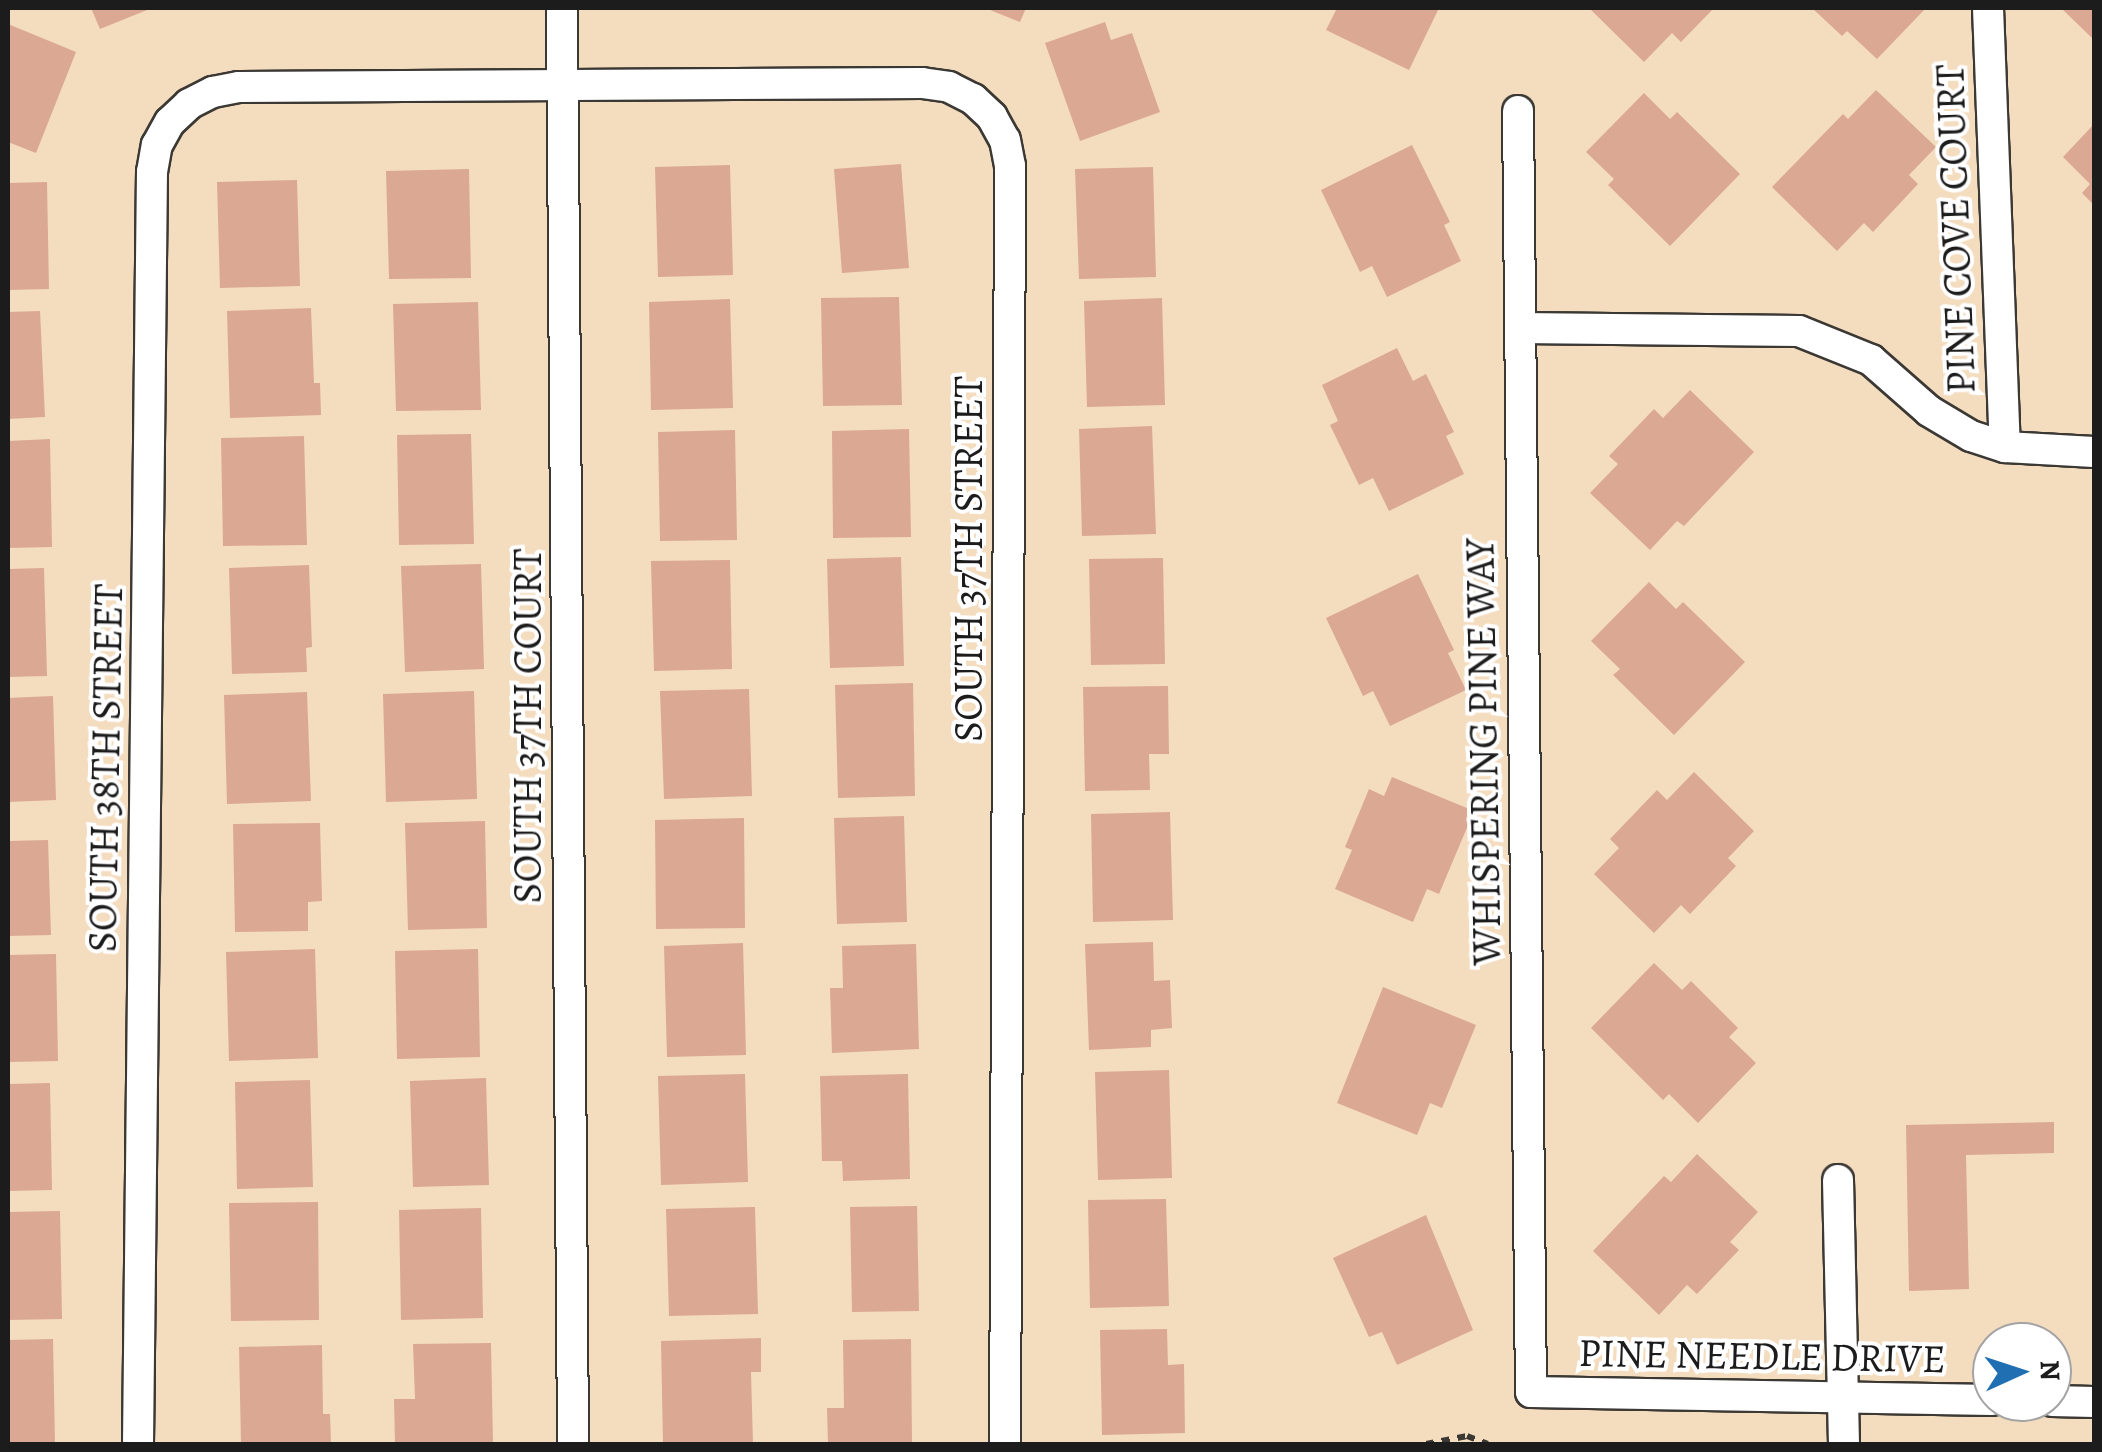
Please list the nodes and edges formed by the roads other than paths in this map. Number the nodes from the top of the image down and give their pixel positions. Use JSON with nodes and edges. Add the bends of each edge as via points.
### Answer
{"nodes":[{"id":1,"x":562,"y":8,"type":"edge"},
{"id":2,"x":1988,"y":8,"type":"edge"},
{"id":3,"x":564,"y":84,"type":"junction"},
{"id":4,"x":189,"y":104,"type":"joint"},
{"id":5,"x":1518,"y":111,"type":"dead end"},
{"id":6,"x":1520,"y":328,"type":"junction"},
{"id":7,"x":2005,"y":447,"type":"junction"},
{"id":8,"x":2094,"y":452,"type":"edge"},
{"id":9,"x":1838,"y":1180,"type":"dead end"},
{"id":10,"x":1530,"y":1392,"type":"joint"},
{"id":11,"x":1843,"y":1397,"type":"junction"},
{"id":12,"x":1972,"y":1400,"type":"edge"},
{"id":13,"x":138,"y":1444,"type":"edge"},
{"id":14,"x":573,"y":1444,"type":"edge"},
{"id":15,"x":1005,"y":1444,"type":"edge"},
{"id":16,"x":1844,"y":1444,"type":"edge"}],
"edges":[{"from":1,"to":3,"type":"street","name":"SOUTH 37TH COURT"},
{"from":2,"to":7,"type":"street","name":"PINE COVE COURT"},
{"from":3,"to":4,"type":"street","name":"SOUTH 37TH STREET","via":[[239,88]]},
{"from":3,"to":14,"type":"street","name":"SOUTH 37TH COURT"},
{"from":3,"to":15,"type":"street","name":"SOUTH 37TH STREET","via":[[949,87],[973,99],[1005,140]]},
{"from":4,"to":13,"type":"street","name":"SOUTH 38TH STREET","via":[[164,134],[152,172]]},
{"from":5,"to":6,"type":"street","name":"WHISPERING PINE WAY"},
{"from":6,"to":7,"type":"street","via":[[1800,331],[1871,360],[1949,425]]},
{"from":6,"to":10,"type":"street","name":"WHISPERING PINE WAY"},
{"from":7,"to":8,"type":"street"},
{"from":9,"to":11,"type":"street"},
{"from":10,"to":11,"type":"street","name":"PINE NEEDLE DRIVE"},
{"from":11,"to":12,"type":"street","name":"PINE NEEDLE DRIVE"},
{"from":11,"to":16,"type":"street"}]}
